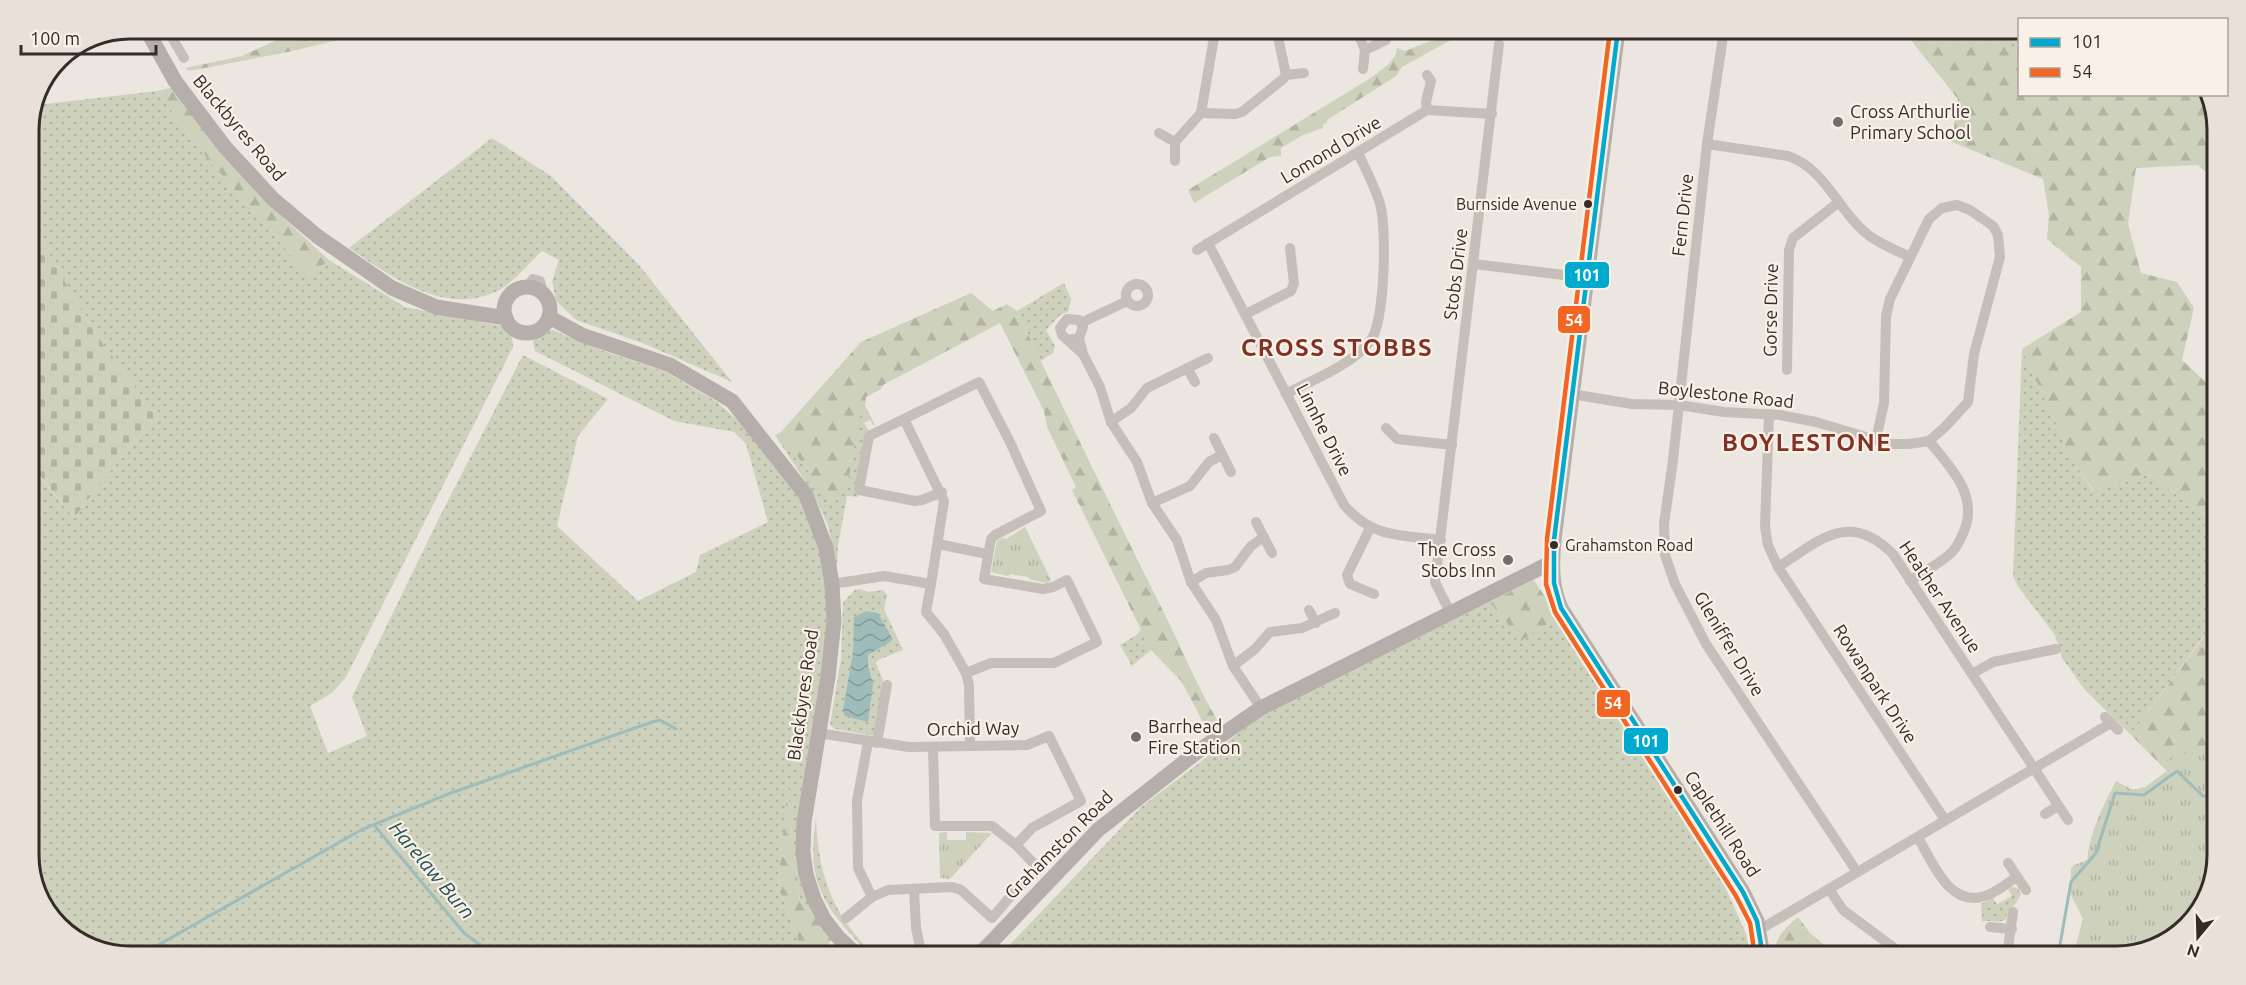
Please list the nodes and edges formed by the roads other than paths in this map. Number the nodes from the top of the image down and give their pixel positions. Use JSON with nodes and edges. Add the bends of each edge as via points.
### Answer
{"nodes":[{"id":1,"x":152,"y":39,"type":"edge"},
{"id":2,"x":1214,"y":39,"type":"edge"},
{"id":3,"x":1278,"y":39,"type":"edge"},
{"id":4,"x":1360,"y":39,"type":"edge"},
{"id":5,"x":1617,"y":39,"type":"edge"},
{"id":6,"x":1723,"y":39,"type":"edge"},
{"id":7,"x":1386,"y":40,"type":"dead end"},
{"id":8,"x":174,"y":41,"type":"edge"},
{"id":9,"x":1499,"y":44,"type":"dead end"},
{"id":10,"x":1365,"y":50,"type":"junction"},
{"id":11,"x":184,"y":58,"type":"dead end"},
{"id":12,"x":1363,"y":69,"type":"dead end"},
{"id":13,"x":1304,"y":73,"type":"dead end"},
{"id":14,"x":1286,"y":75,"type":"junction"},
{"id":15,"x":1427,"y":75,"type":"dead end"},
{"id":16,"x":1426,"y":110,"type":"junction"},
{"id":17,"x":1201,"y":113,"type":"junction"},
{"id":18,"x":1492,"y":114,"type":"junction"},
{"id":19,"x":1159,"y":133,"type":"dead end"},
{"id":20,"x":1175,"y":142,"type":"junction"},
{"id":21,"x":1707,"y":144,"type":"junction"},
{"id":22,"x":1358,"y":153,"type":"junction"},
{"id":23,"x":1175,"y":161,"type":"dead end"},
{"id":24,"x":1839,"y":202,"type":"junction"},
{"id":25,"x":1208,"y":243,"type":"junction"},
{"id":26,"x":1290,"y":248,"type":"dead end"},
{"id":27,"x":1197,"y":250,"type":"dead end"},
{"id":28,"x":1910,"y":257,"type":"junction"},
{"id":29,"x":1474,"y":264,"type":"junction"},
{"id":30,"x":1588,"y":278,"type":"junction"},
{"id":31,"x":1127,"y":301,"type":"dead end"},
{"id":32,"x":1246,"y":314,"type":"junction"},
{"id":33,"x":549,"y":317,"type":"junction"},
{"id":34,"x":506,"y":318,"type":"junction"},
{"id":35,"x":1081,"y":323,"type":"junction"},
{"id":36,"x":1065,"y":337,"type":"junction"},
{"id":37,"x":1208,"y":357,"type":"dead end"},
{"id":38,"x":1187,"y":368,"type":"junction"},
{"id":39,"x":1787,"y":370,"type":"dead end"},
{"id":40,"x":1195,"y":382,"type":"dead end"},
{"id":41,"x":1286,"y":394,"type":"junction"},
{"id":42,"x":1571,"y":394,"type":"junction"},
{"id":43,"x":1679,"y":405,"type":"junction"},
{"id":44,"x":1769,"y":414,"type":"junction"},
{"id":45,"x":904,"y":419,"type":"junction"},
{"id":46,"x":1112,"y":422,"type":"junction"},
{"id":47,"x":1386,"y":428,"type":"dead end"},
{"id":48,"x":1214,"y":438,"type":"dead end"},
{"id":49,"x":1876,"y":440,"type":"junction"},
{"id":50,"x":1929,"y":441,"type":"junction"},
{"id":51,"x":1452,"y":445,"type":"junction"},
{"id":52,"x":1222,"y":455,"type":"junction"},
{"id":53,"x":1231,"y":472,"type":"dead end"},
{"id":54,"x":942,"y":492,"type":"junction"},
{"id":55,"x":1152,"y":504,"type":"junction"},
{"id":56,"x":1256,"y":522,"type":"dead end"},
{"id":57,"x":1370,"y":528,"type":"junction"},
{"id":58,"x":1264,"y":537,"type":"junction"},
{"id":59,"x":1441,"y":540,"type":"junction"},
{"id":60,"x":938,"y":544,"type":"junction"},
{"id":61,"x":1272,"y":553,"type":"dead end"},
{"id":62,"x":987,"y":554,"type":"junction"},
{"id":63,"x":1552,"y":562,"type":"junction"},
{"id":64,"x":1778,"y":567,"type":"junction"},
{"id":65,"x":1910,"y":581,"type":"junction"},
{"id":66,"x":1191,"y":582,"type":"junction"},
{"id":67,"x":832,"y":584,"type":"junction"},
{"id":68,"x":931,"y":584,"type":"junction"},
{"id":69,"x":1374,"y":594,"type":"dead end"},
{"id":70,"x":1309,"y":610,"type":"dead end"},
{"id":71,"x":1450,"y":612,"type":"junction"},
{"id":72,"x":1335,"y":613,"type":"dead end"},
{"id":73,"x":1316,"y":623,"type":"junction"},
{"id":74,"x":2050,"y":654,"type":"dead end"},
{"id":75,"x":1233,"y":666,"type":"junction"},
{"id":76,"x":966,"y":673,"type":"junction"},
{"id":77,"x":1972,"y":674,"type":"junction"},
{"id":78,"x":887,"y":685,"type":"dead end"},
{"id":79,"x":1261,"y":708,"type":"junction"},
{"id":80,"x":2111,"y":723,"type":"dead end"},
{"id":81,"x":818,"y":733,"type":"junction"},
{"id":82,"x":872,"y":743,"type":"junction"},
{"id":83,"x":970,"y":746,"type":"junction"},
{"id":84,"x":933,"y":747,"type":"junction"},
{"id":85,"x":2034,"y":768,"type":"junction"},
{"id":86,"x":2058,"y":806,"type":"junction"},
{"id":87,"x":2045,"y":814,"type":"dead end"},
{"id":88,"x":1945,"y":820,"type":"junction"},
{"id":89,"x":2068,"y":820,"type":"dead end"},
{"id":90,"x":1918,"y":838,"type":"junction"},
{"id":91,"x":1016,"y":845,"type":"junction"},
{"id":92,"x":2008,"y":863,"type":"dead end"},
{"id":93,"x":1857,"y":872,"type":"junction"},
{"id":94,"x":2017,"y":877,"type":"junction"},
{"id":95,"x":1829,"y":889,"type":"junction"},
{"id":96,"x":914,"y":890,"type":"junction"},
{"id":97,"x":2026,"y":890,"type":"dead end"},
{"id":98,"x":872,"y":897,"type":"junction"},
{"id":99,"x":2013,"y":912,"type":"dead end"},
{"id":100,"x":846,"y":918,"type":"dead end"},
{"id":101,"x":1990,"y":927,"type":"dead end"},
{"id":102,"x":2012,"y":929,"type":"junction"},
{"id":103,"x":1759,"y":930,"type":"junction"},
{"id":104,"x":847,"y":946,"type":"edge"},
{"id":105,"x":920,"y":946,"type":"edge"},
{"id":106,"x":988,"y":946,"type":"edge"},
{"id":107,"x":1761,"y":946,"type":"edge"},
{"id":108,"x":1890,"y":946,"type":"edge"},
{"id":109,"x":2009,"y":946,"type":"edge"}],
"edges":[{"from":1,"to":34,"type":"main road","name":"Blackbyres Road","via":[[175,81],[225,147],[273,200],[317,236],[392,288],[436,307]]},
{"from":2,"to":17,"type":"street"},
{"from":3,"to":14,"type":"street"},
{"from":4,"to":10,"type":"street"},
{"from":5,"to":30,"type":"main road","name":"Caplethill Road"},
{"from":6,"to":21,"type":"street","name":"Fern Drive"},
{"from":7,"to":10,"type":"street"},
{"from":8,"to":11,"type":"street","name":"Blackbyres Road"},
{"from":9,"to":18,"type":"street","name":"Stobs Drive"},
{"from":10,"to":12,"type":"street"},
{"from":13,"to":14,"type":"street"},
{"from":14,"to":17,"type":"street","via":[[1242,112]]},
{"from":15,"to":16,"type":"street","via":[[1431,81]]},
{"from":16,"to":18,"type":"street"},
{"from":16,"to":22,"type":"street","name":"Lomond Drive"},
{"from":17,"to":20,"type":"street"},
{"from":18,"to":29,"type":"street","name":"Stobs Drive"},
{"from":19,"to":20,"type":"street"},
{"from":20,"to":23,"type":"street"},
{"from":21,"to":24,"type":"street","via":[[1800,160]]},
{"from":21,"to":43,"type":"street","name":"Fern Drive"},
{"from":22,"to":25,"type":"street","name":"Lomond Drive"},
{"from":22,"to":41,"type":"street","via":[[1382,215],[1378,328],[1357,355]]},
{"from":24,"to":28,"type":"street","via":[[1872,238]]},
{"from":24,"to":39,"type":"street","name":"Gorse Drive","via":[[1793,238],[1788,250]]},
{"from":25,"to":27,"type":"street","name":"Lomond Drive"},
{"from":25,"to":32,"type":"street","name":"Linnhe Drive"},
{"from":26,"to":32,"type":"street","via":[[1294,283],[1291,291]]},
{"from":28,"to":49,"type":"street","via":[[1886,316],[1884,403]]},
{"from":28,"to":50,"type":"street","via":[[1929,219],[1942,208],[1957,205],[1993,226],[2000,246],[1974,354],[1968,402]]},
{"from":29,"to":30,"type":"street"},
{"from":29,"to":51,"type":"street","name":"Stobs Drive"},
{"from":30,"to":42,"type":"main road","name":"Caplethill Road"},
{"from":31,"to":35,"type":"street"},
{"from":32,"to":41,"type":"street","name":"Linnhe Drive"},
{"from":33,"to":34,"type":"main road","via":[[531,332],[516,330]]},
{"from":33,"to":34,"type":"main road","via":[[549,303],[543,293],[527,286],[508,297]]},
{"from":33,"to":67,"type":"main road","name":"Blackbyres Road","via":[[582,335],[670,365],[732,401],[806,495],[826,548]]},
{"from":35,"to":36,"type":"street","via":[[1083,331]]},
{"from":35,"to":36,"type":"street","via":[[1067,318],[1061,324]]},
{"from":36,"to":46,"type":"street","via":[[1083,354]]},
{"from":37,"to":38,"type":"street"},
{"from":38,"to":40,"type":"street"},
{"from":38,"to":46,"type":"street","via":[[1147,388],[1131,408]]},
{"from":41,"to":57,"type":"street","name":"Linnhe Drive","via":[[1344,505]]},
{"from":42,"to":43,"type":"street","name":"Boylestone Road","via":[[1632,404]]},
{"from":42,"to":63,"type":"main road","name":"Caplethill Road"},
{"from":43,"to":44,"type":"street","name":"Boylestone Road"},
{"from":43,"to":93,"type":"street","name":"Gleniffer Drive","via":[[1663,541],[1675,584],[1706,644]]},
{"from":44,"to":49,"type":"street","name":"Boylestone Road","via":[[1816,422]]},
{"from":44,"to":64,"type":"street","name":"Rowanpark Drive","via":[[1765,527]]},
{"from":45,"to":54,"type":"street"},
{"from":45,"to":54,"type":"street","via":[[869,436],[859,490],[915,501]]},
{"from":45,"to":62,"type":"street","via":[[981,384],[1041,511],[995,535]]},
{"from":46,"to":55,"type":"street","via":[[1137,462]]},
{"from":47,"to":51,"type":"street","via":[[1397,439]]},
{"from":48,"to":52,"type":"street"},
{"from":49,"to":50,"type":"street","name":"Boylestone Road","via":[[1892,444]]},
{"from":50,"to":65,"type":"street","via":[[1967,495],[1966,527],[1952,552]]},
{"from":51,"to":59,"type":"street","name":"Stobs Drive"},
{"from":52,"to":53,"type":"street"},
{"from":52,"to":55,"type":"street","via":[[1209,462],[1190,486]]},
{"from":54,"to":60,"type":"street","via":[[945,503]]},
{"from":55,"to":66,"type":"street","via":[[1177,540]]},
{"from":56,"to":58,"type":"street"},
{"from":57,"to":59,"type":"street","name":"Linnhe Drive"},
{"from":57,"to":69,"type":"street","via":[[1347,575],[1350,584]]},
{"from":58,"to":61,"type":"street"},
{"from":58,"to":66,"type":"street","via":[[1251,546],[1235,567],[1206,573]]},
{"from":59,"to":71,"type":"street","name":"Stobs Drive","via":[[1435,582]]},
{"from":60,"to":62,"type":"street"},
{"from":60,"to":68,"type":"street"},
{"from":62,"to":76,"type":"street","via":[[984,579],[1043,589],[1067,580],[1097,642],[1054,663],[991,663]]},
{"from":63,"to":71,"type":"main road","name":"Grahamston Road"},
{"from":63,"to":103,"type":"main road","name":"Caplethill Road","via":[[1554,593],[1561,608],[1743,892]]},
{"from":64,"to":65,"type":"street","name":"Heather Avenue","via":[[1830,534],[1858,532],[1882,542]]},
{"from":64,"to":88,"type":"street","name":"Rowanpark Drive"},
{"from":65,"to":77,"type":"street","name":"Heather Avenue"},
{"from":66,"to":75,"type":"street","via":[[1216,620]]},
{"from":67,"to":68,"type":"street","via":[[884,576]]},
{"from":67,"to":81,"type":"main road","name":"Blackbyres Road","via":[[833,644]]},
{"from":68,"to":76,"type":"street","via":[[926,612]]},
{"from":70,"to":73,"type":"street"},
{"from":71,"to":79,"type":"main road","name":"Grahamston Road"},
{"from":72,"to":73,"type":"street"},
{"from":73,"to":75,"type":"street","via":[[1296,630],[1270,632]]},
{"from":74,"to":77,"type":"street","via":[[1993,662]]},
{"from":75,"to":79,"type":"street"},
{"from":76,"to":83,"type":"street"},
{"from":77,"to":85,"type":"street","name":"Heather Avenue"},
{"from":78,"to":82,"type":"street"},
{"from":79,"to":106,"type":"main road","name":"Grahamston Road","via":[[1123,808]]},
{"from":80,"to":85,"type":"street"},
{"from":81,"to":82,"type":"street","name":"Orchid Way"},
{"from":81,"to":104,"type":"main road","name":"Blackbyres Road","via":[[802,836],[806,874],[824,919]]},
{"from":82,"to":84,"type":"street","name":"Orchid Way"},
{"from":82,"to":98,"type":"street","via":[[857,801],[858,868]]},
{"from":83,"to":84,"type":"street","name":"Orchid Way"},
{"from":83,"to":91,"type":"street","name":"Orchid Way","via":[[1027,745],[1049,736],[1081,801],[1032,828]]},
{"from":84,"to":91,"type":"street","via":[[935,826],[992,826]]},
{"from":85,"to":86,"type":"street","name":"Heather Avenue"},
{"from":85,"to":88,"type":"street"},
{"from":86,"to":87,"type":"street"},
{"from":86,"to":89,"type":"street","name":"Heather Avenue"},
{"from":88,"to":90,"type":"street"},
{"from":90,"to":93,"type":"street"},
{"from":90,"to":94,"type":"street","via":[[1948,888],[1958,896],[1986,896]]},
{"from":91,"to":96,"type":"street","via":[[1039,869],[992,918],[961,890]]},
{"from":92,"to":94,"type":"street"},
{"from":93,"to":95,"type":"street"},
{"from":94,"to":97,"type":"street"},
{"from":95,"to":103,"type":"street"},
{"from":95,"to":108,"type":"street","via":[[1843,910]]},
{"from":96,"to":98,"type":"street","via":[[888,890]]},
{"from":96,"to":105,"type":"street"},
{"from":98,"to":100,"type":"street"},
{"from":99,"to":102,"type":"street"},
{"from":101,"to":102,"type":"street"},
{"from":102,"to":109,"type":"street"},
{"from":103,"to":107,"type":"main road","name":"Caplethill Road"}]}
